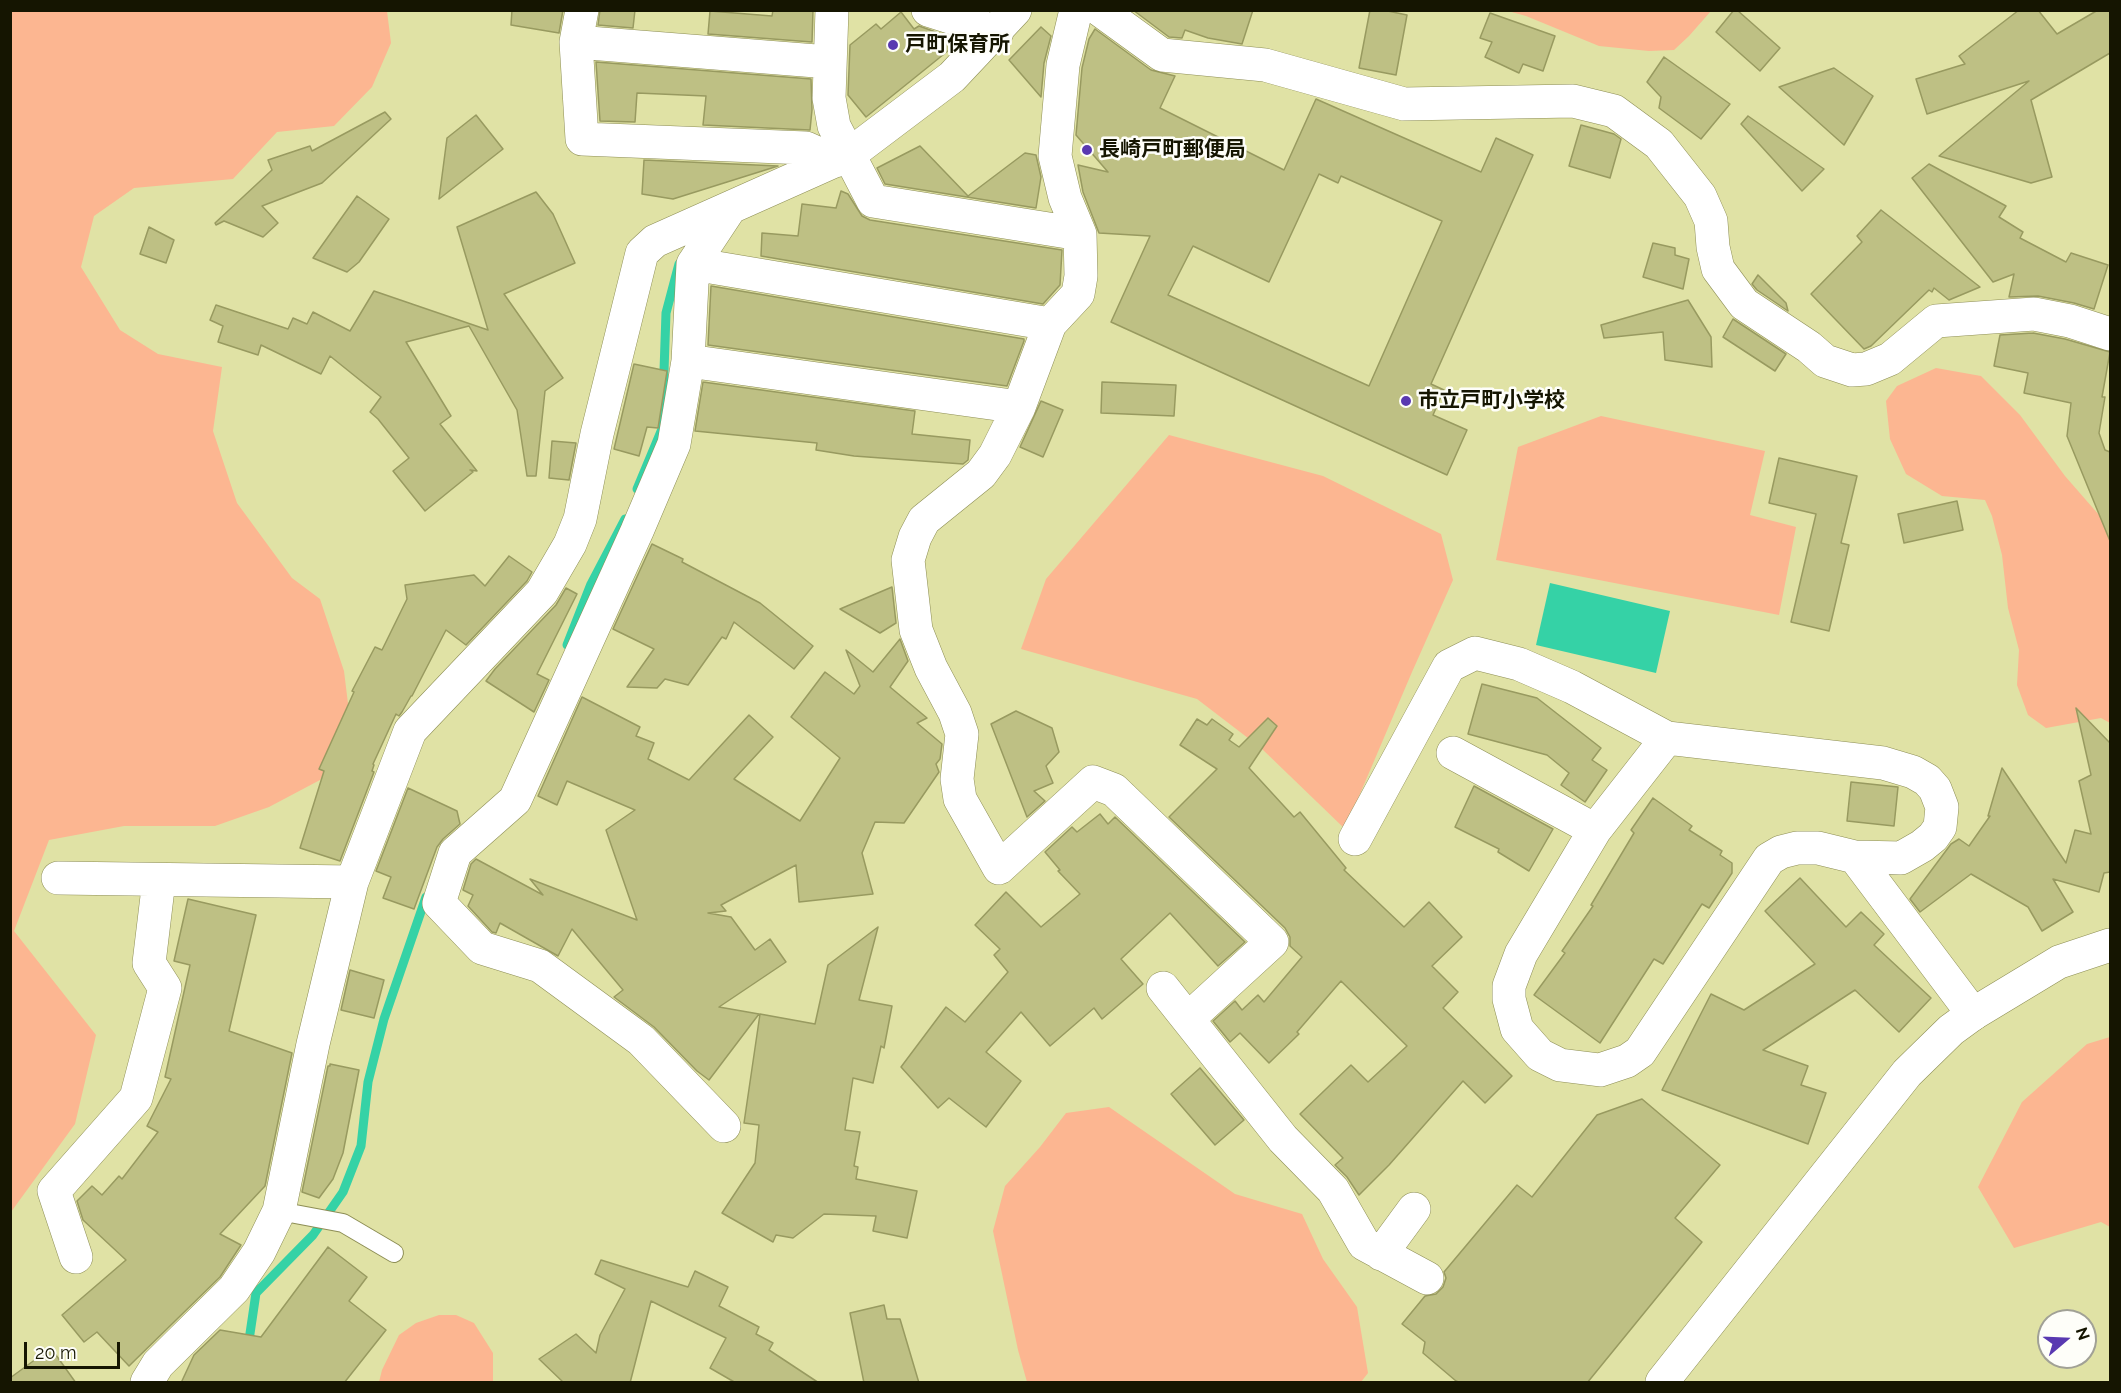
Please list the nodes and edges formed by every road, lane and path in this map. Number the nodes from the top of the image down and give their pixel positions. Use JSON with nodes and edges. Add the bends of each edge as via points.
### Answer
{"nodes":[{"id":1,"x":582,"y":10,"type":"edge"},
{"id":2,"x":832,"y":10,"type":"edge"},
{"id":3,"x":928,"y":10,"type":"edge"},
{"id":4,"x":1076,"y":10,"type":"edge"},
{"id":5,"x":1100,"y":10,"type":"edge"},
{"id":6,"x":1006,"y":21,"type":"edge"},
{"id":7,"x":576,"y":42,"type":"junction"},
{"id":8,"x":830,"y":62,"type":"junction"},
{"id":9,"x":842,"y":157,"type":"junction"},
{"id":10,"x":730,"y":208,"type":"junction"},
{"id":11,"x":1080,"y":234,"type":"junction"},
{"id":12,"x":693,"y":264,"type":"junction"},
{"id":13,"x":1050,"y":324,"type":"junction"},
{"id":14,"x":2110,"y":334,"type":"edge"},
{"id":15,"x":688,"y":361,"type":"junction"},
{"id":16,"x":1019,"y":407,"type":"junction"},
{"id":17,"x":1666,"y":738,"type":"junction"},
{"id":18,"x":1453,"y":753,"type":"dead end"},
{"id":19,"x":1595,"y":830,"type":"junction"},
{"id":20,"x":1355,"y":839,"type":"dead end"},
{"id":21,"x":1855,"y":857,"type":"junction"},
{"id":22,"x":58,"y":878,"type":"dead end"},
{"id":23,"x":159,"y":880,"type":"junction"},
{"id":24,"x":352,"y":882,"type":"junction"},
{"id":25,"x":2110,"y":945,"type":"edge"},
{"id":26,"x":1163,"y":988,"type":"dead end"},
{"id":27,"x":1973,"y":1014,"type":"junction"},
{"id":28,"x":1188,"y":1019,"type":"junction"},
{"id":29,"x":724,"y":1126,"type":"dead end"},
{"id":30,"x":1414,"y":1209,"type":"dead end"},
{"id":31,"x":279,"y":1211,"type":"junction"},
{"id":32,"x":394,"y":1253,"type":"dead end"},
{"id":33,"x":1381,"y":1254,"type":"junction"},
{"id":34,"x":76,"y":1257,"type":"dead end"},
{"id":35,"x":1427,"y":1278,"type":"dead end"},
{"id":36,"x":147,"y":1383,"type":"edge"},
{"id":37,"x":1662,"y":1383,"type":"edge"}],
"edges":[{"from":1,"to":7,"type":"street"},
{"from":2,"to":8,"type":"street"},
{"from":3,"to":6,"type":"street"},
{"from":4,"to":11,"type":"street","via":[[1063,65],[1055,156],[1065,198]]},
{"from":5,"to":14,"type":"street","via":[[1162,55],[1265,65],[1404,104],[1574,100],[1614,111],[1659,144],[1700,196],[1711,221],[1718,269],[1744,304],[1825,361],[1852,370],[1866,369],[1890,358],[1936,321],[2034,314]]},
{"from":6,"to":9,"type":"street","via":[[952,77]]},
{"from":7,"to":8,"type":"street"},
{"from":7,"to":9,"type":"street","via":[[582,139],[806,148]]},
{"from":8,"to":9,"type":"street","via":[[829,98]]},
{"from":9,"to":10,"type":"street"},
{"from":9,"to":11,"type":"street","via":[[873,201]]},
{"from":10,"to":12,"type":"street"},
{"from":10,"to":24,"type":"street","via":[[655,241],[642,254],[580,519],[570,544],[542,592],[410,731]]},
{"from":11,"to":13,"type":"street","via":[[1078,294]]},
{"from":12,"to":13,"type":"street"},
{"from":12,"to":15,"type":"street"},
{"from":13,"to":16,"type":"street"},
{"from":15,"to":16,"type":"street"},
{"from":15,"to":29,"type":"street","via":[[674,444],[515,800],[455,853],[439,903],[482,948],[540,966],[641,1040]]},
{"from":16,"to":28,"type":"street","via":[[981,474],[924,520],[908,560],[916,630],[962,734],[957,778],[960,799],[999,868],[1094,782],[1114,790],[1272,942]]},
{"from":17,"to":19,"type":"street"},
{"from":17,"to":20,"type":"street","via":[[1572,687],[1519,664],[1475,653],[1449,666]]},
{"from":17,"to":21,"type":"street","via":[[1883,762],[1927,780],[1942,807],[1940,826],[1933,837],[1901,858]]},
{"from":18,"to":19,"type":"street"},
{"from":19,"to":21,"type":"street","via":[[1521,954],[1509,986],[1512,1015],[1526,1040],[1540,1055],[1560,1065],[1584,1069],[1600,1070],[1640,1052],[1769,860],[1797,848],[1818,848]]},
{"from":21,"to":27,"type":"street"},
{"from":22,"to":23,"type":"street"},
{"from":23,"to":24,"type":"street"},
{"from":23,"to":34,"type":"street","via":[[149,963],[165,988],[136,1098],[54,1191]]},
{"from":24,"to":31,"type":"street"},
{"from":25,"to":27,"type":"street","via":[[2059,962]]},
{"from":26,"to":28,"type":"street"},
{"from":27,"to":37,"type":"street","via":[[1906,1073]]},
{"from":28,"to":33,"type":"street","via":[[1283,1139],[1333,1190],[1364,1244]]},
{"from":30,"to":33,"type":"street"},
{"from":31,"to":32,"type":"lane","via":[[343,1223]]},
{"from":31,"to":36,"type":"street","via":[[259,1252],[234,1289],[158,1364]]},
{"from":33,"to":35,"type":"street"}]}
